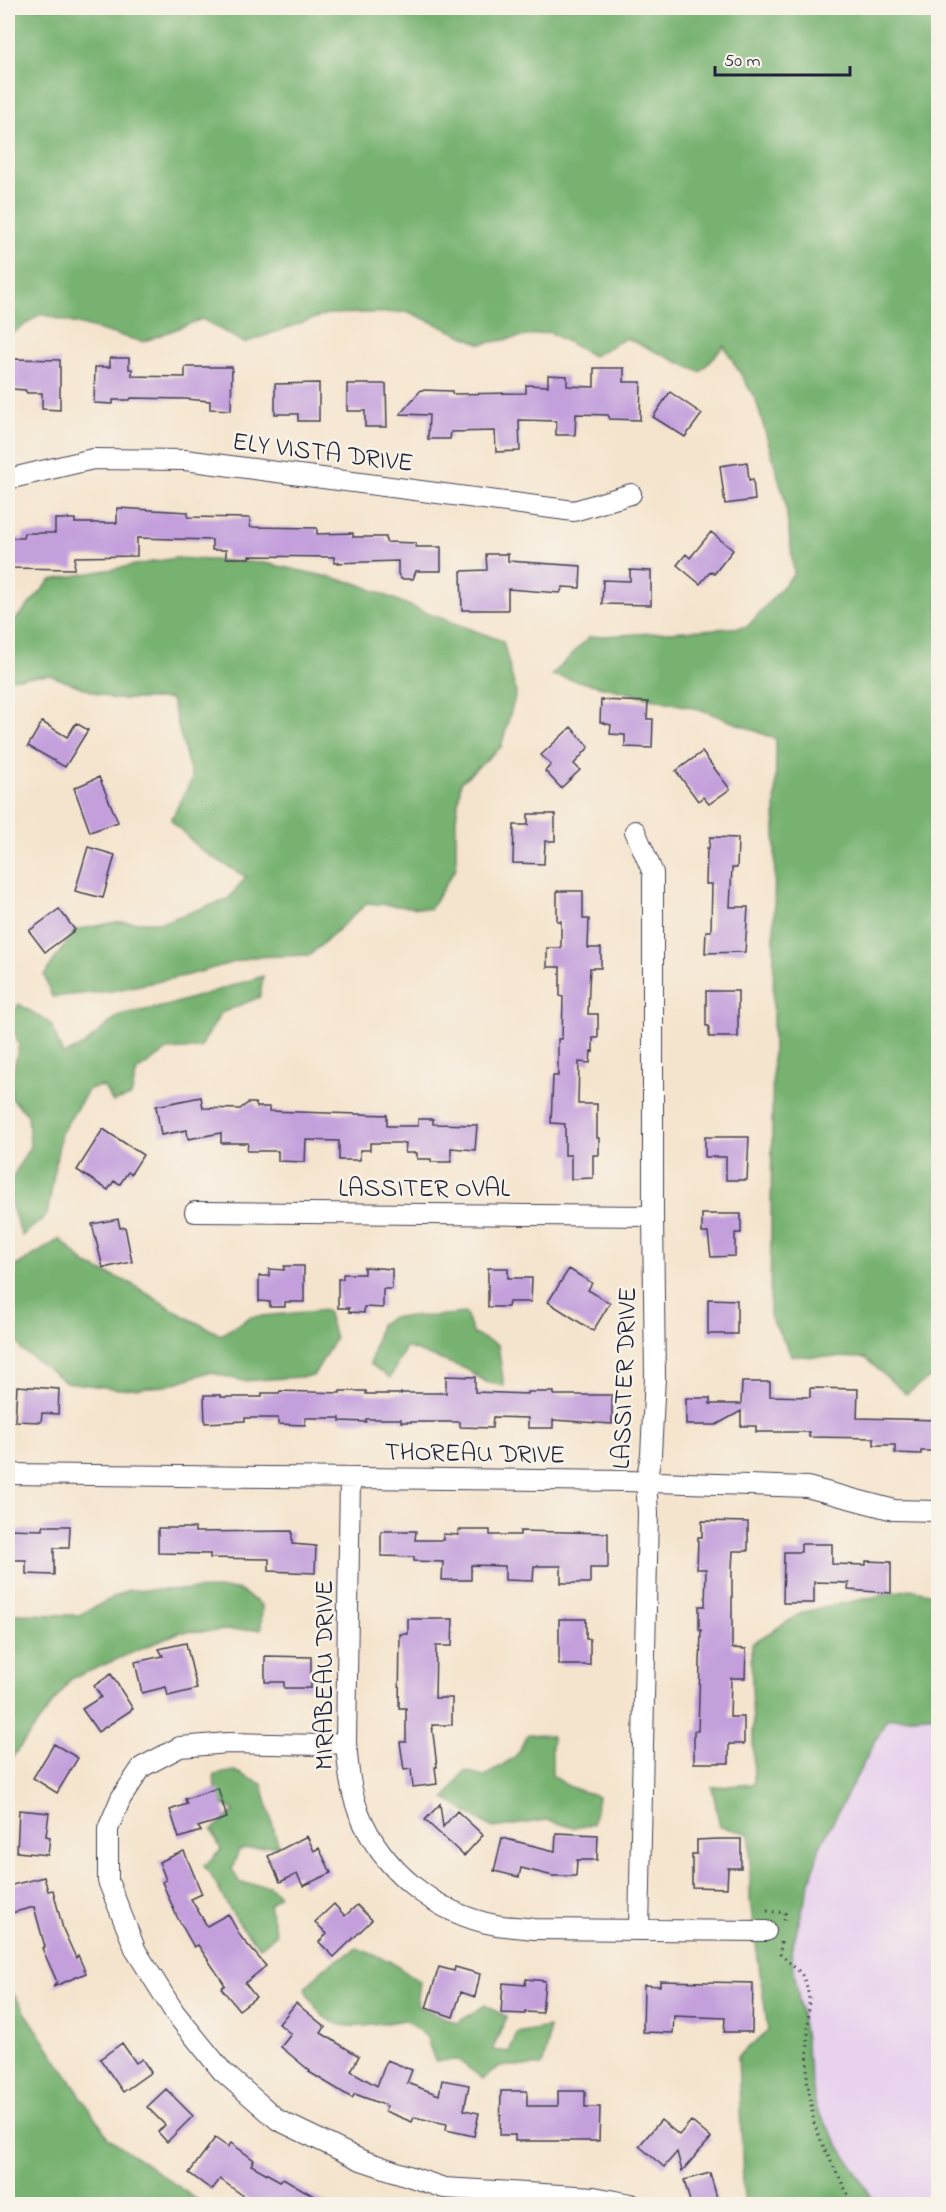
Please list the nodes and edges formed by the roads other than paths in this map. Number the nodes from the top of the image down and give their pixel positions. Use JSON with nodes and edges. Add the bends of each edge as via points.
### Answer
{"nodes":[{"id":1,"x":8,"y":479,"type":"edge"},
{"id":2,"x":631,"y":494,"type":"dead end"},
{"id":3,"x":635,"y":831,"type":"dead end"},
{"id":4,"x":195,"y":1212,"type":"dead end"},
{"id":5,"x":653,"y":1216,"type":"junction"},
{"id":6,"x":8,"y":1474,"type":"edge"},
{"id":7,"x":350,"y":1478,"type":"junction"},
{"id":8,"x":646,"y":1481,"type":"junction"},
{"id":9,"x":939,"y":1511,"type":"edge"},
{"id":10,"x":346,"y":1742,"type":"junction"},
{"id":11,"x":639,"y":1930,"type":"junction"},
{"id":12,"x":766,"y":1931,"type":"dead end"},
{"id":13,"x":631,"y":2204,"type":"edge"}],
"edges":[{"from":1,"to":2,"type":"street","name":"ELY VISTA DRIVE","via":[[93,459],[174,460],[574,511]]},
{"from":3,"to":5,"type":"street","name":"LASSITER DRIVE","via":[[653,873]]},
{"from":4,"to":5,"type":"street","name":"LASSITER OVAL"},
{"from":5,"to":8,"type":"street","name":"LASSITER DRIVE","via":[[655,1377]]},
{"from":6,"to":7,"type":"street","name":"THOREAU DRIVE"},
{"from":7,"to":8,"type":"street","name":"THOREAU DRIVE"},
{"from":7,"to":10,"type":"street","name":"MIRABEAU DRIVE"},
{"from":8,"to":9,"type":"street","name":"THOREAU DRIVE","via":[[807,1487],[894,1510]]},
{"from":8,"to":11,"type":"street","name":"LASSITER DRIVE"},
{"from":10,"to":11,"type":"street","name":"MIRABEAU DRIVE","via":[[348,1774],[359,1813],[375,1845],[400,1876],[423,1894],[464,1915],[496,1925]]},
{"from":10,"to":13,"type":"street","via":[[180,1747],[142,1767],[121,1798],[108,1828],[108,1881],[136,1951],[175,2013],[222,2071],[278,2120],[361,2160],[444,2188],[594,2197]]},
{"from":11,"to":12,"type":"street","name":"MIRABEAU DRIVE"}]}
